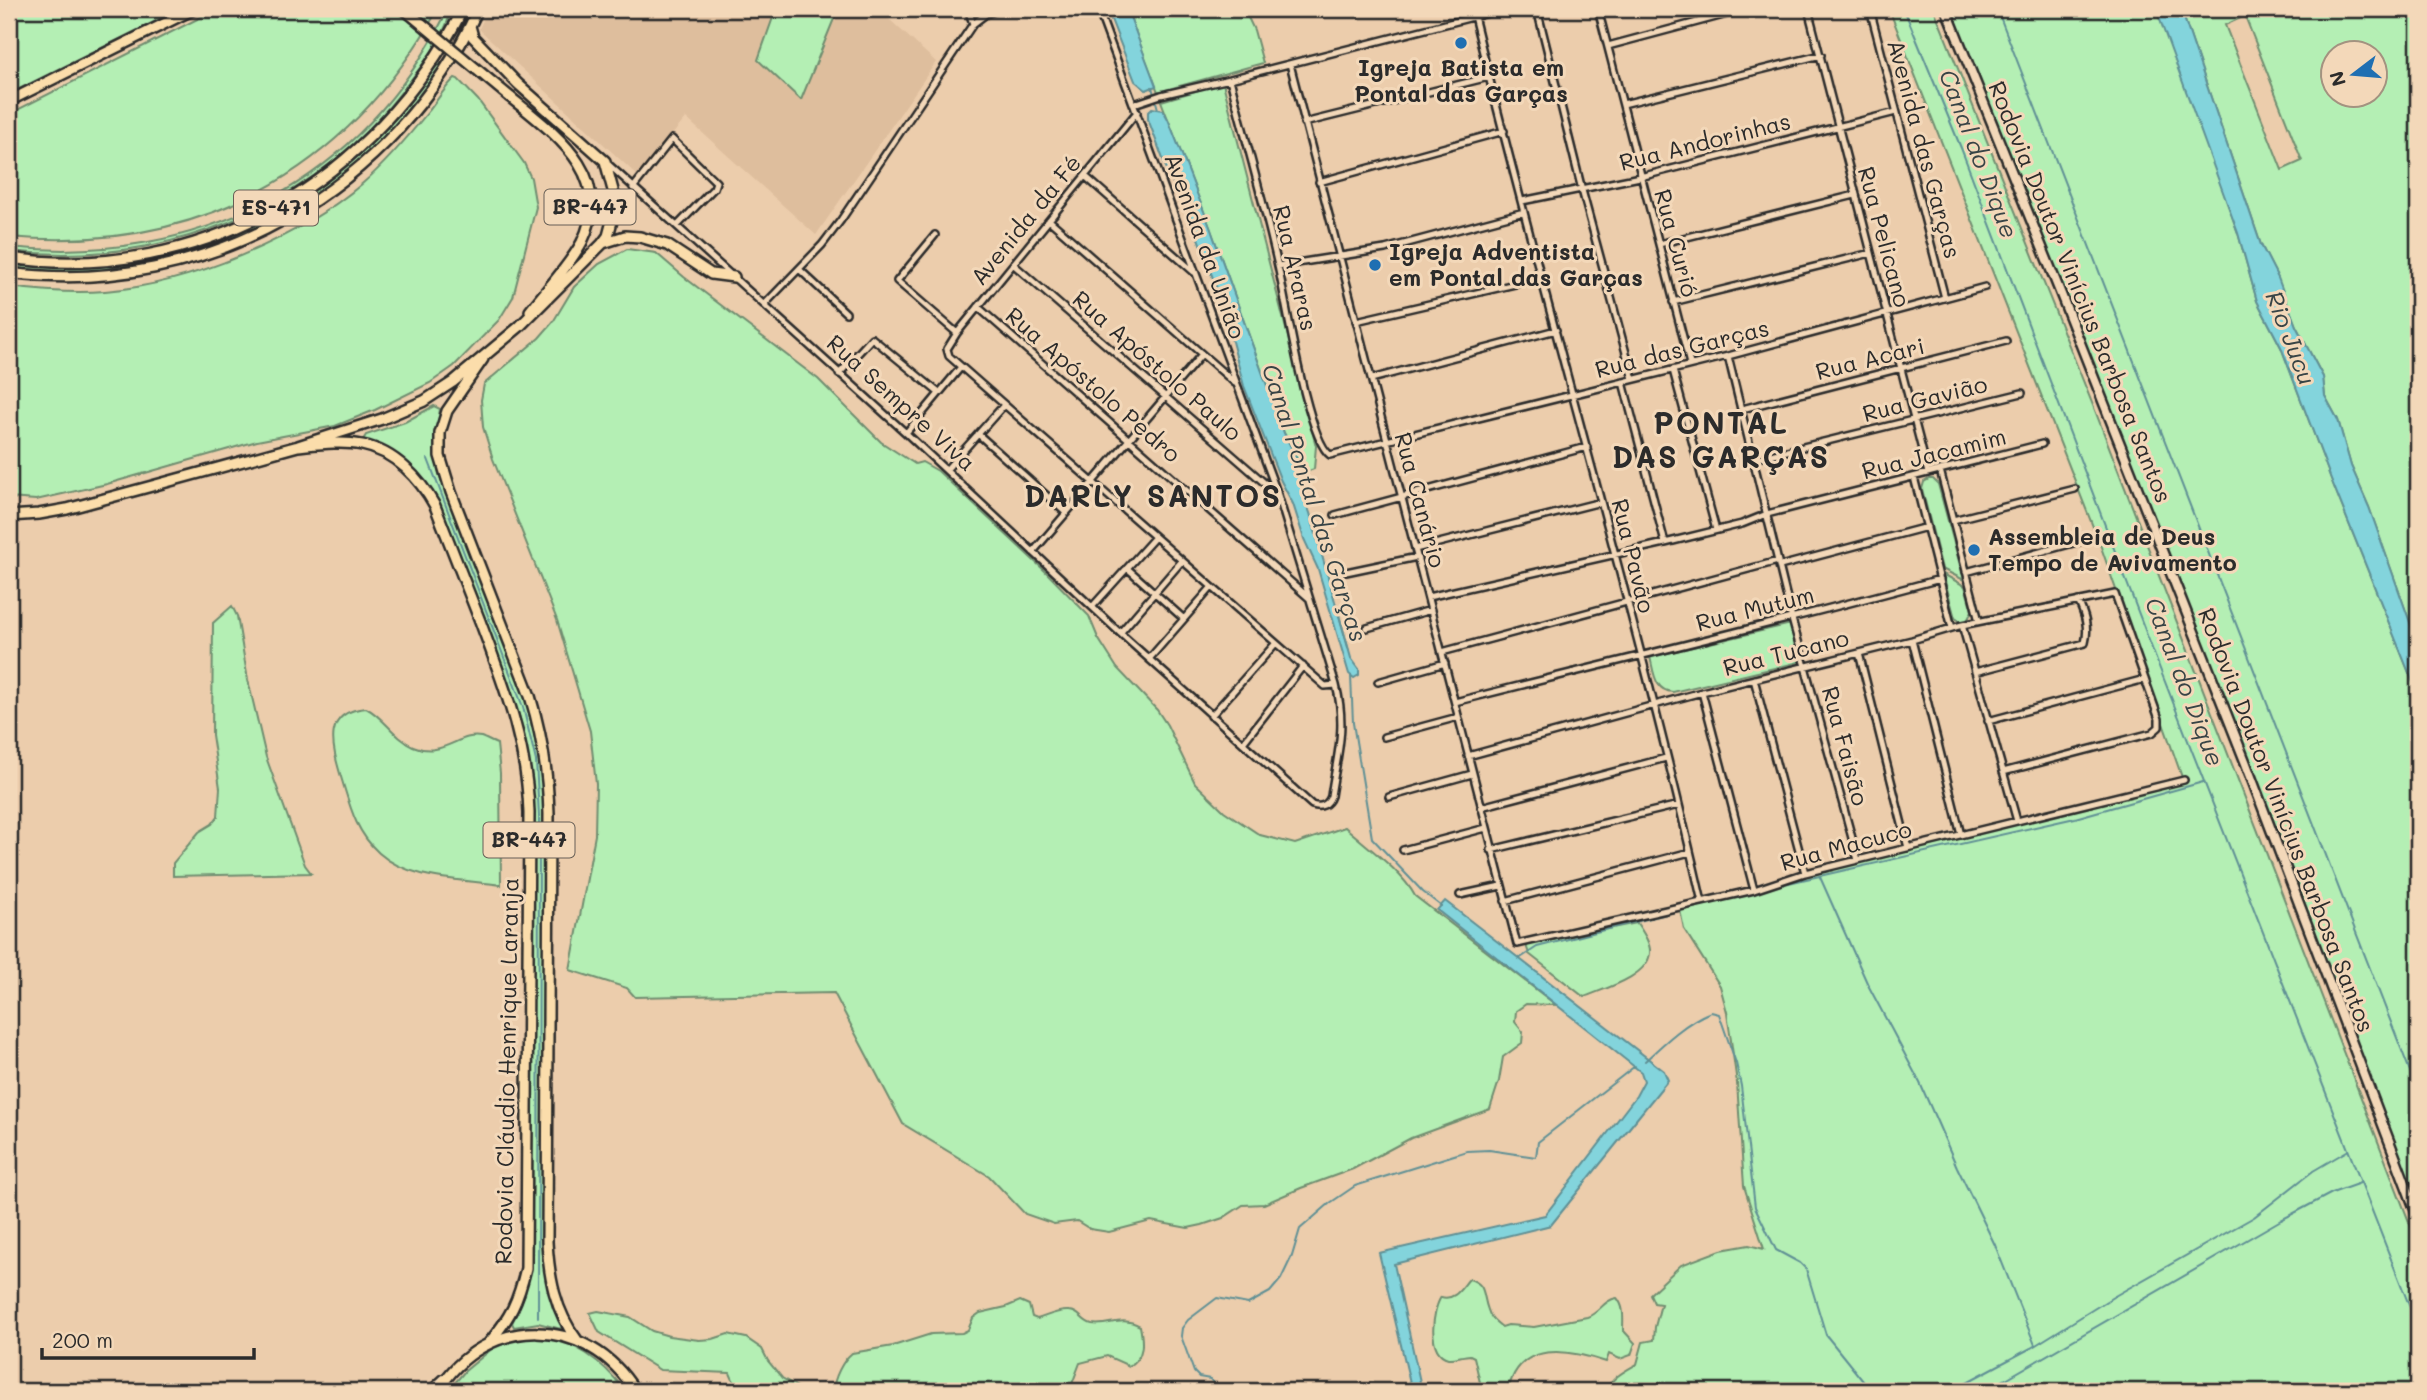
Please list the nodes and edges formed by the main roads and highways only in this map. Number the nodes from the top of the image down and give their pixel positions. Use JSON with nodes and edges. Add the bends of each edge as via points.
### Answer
{"nodes":[{"id":1,"x":194,"y":9,"type":"edge"},
{"id":2,"x":404,"y":9,"type":"edge"},
{"id":3,"x":462,"y":9,"type":"edge"},
{"id":4,"x":478,"y":9,"type":"edge"},
{"id":5,"x":1946,"y":9,"type":"edge"},
{"id":6,"x":470,"y":26,"type":"junction"},
{"id":7,"x":9,"y":101,"type":"edge"},
{"id":8,"x":602,"y":244,"type":"junction"},
{"id":9,"x":9,"y":258,"type":"edge"},
{"id":10,"x":9,"y":273,"type":"edge"},
{"id":11,"x":734,"y":277,"type":"road end"},
{"id":12,"x":519,"y":327,"type":"junction"},
{"id":13,"x":482,"y":359,"type":"junction"},
{"id":14,"x":298,"y":446,"type":"junction"},
{"id":15,"x":9,"y":516,"type":"edge"},
{"id":16,"x":2418,"y":1217,"type":"edge"},
{"id":17,"x":577,"y":1340,"type":"junction"},
{"id":18,"x":489,"y":1343,"type":"junction"},
{"id":19,"x":451,"y":1372,"type":"junction"},
{"id":20,"x":431,"y":1391,"type":"edge"},
{"id":21,"x":438,"y":1391,"type":"edge"},
{"id":22,"x":635,"y":1391,"type":"edge"}],
"edges":[{"from":1,"to":7,"type":"main road"},
{"from":2,"to":12,"type":"main road","number":"BR-447","bridge":true,"via":[[568,146],[583,170],[589,198],[580,245]]},
{"from":3,"to":9,"type":"main road","number":"ES-471","via":[[423,76],[390,117],[340,165],[283,204],[220,234],[153,253],[84,261]]},
{"from":4,"to":6,"type":"main road","number":"ES-471"},
{"from":5,"to":16,"type":"main road","name":"Rodovia Doutor Vinícius Barbosa Santos","via":[[2245,761]]},
{"from":6,"to":8,"type":"main road","name":"Rua Sempre Viva","number":"BR-447","via":[[473,37],[518,83],[605,161],[615,210]]},
{"from":6,"to":10,"type":"main road","number":"ES-471","via":[[435,85],[390,140],[335,188],[274,226],[208,254],[138,271],[66,277]]},
{"from":8,"to":11,"type":"main road","via":[[625,236],[640,237],[667,245],[711,274]]},
{"from":8,"to":12,"type":"main road","number":"BR-447"},
{"from":12,"to":13,"type":"main road","number":"BR-447"},
{"from":13,"to":14,"type":"main road","number":"BR-447","via":[[439,394],[382,419]]},
{"from":13,"to":17,"type":"main road","name":"Rodovia Cláudio Henrique Laranja","number":"BR-447","via":[[447,411],[440,433],[440,456],[530,696],[547,766],[548,1255],[564,1321]]},
{"from":14,"to":15,"type":"main road","number":"BR-447","via":[[67,509]]},
{"from":14,"to":18,"type":"main road","name":"Rodovia Cláudio Henrique Laranja","number":"BR-447","via":[[365,445],[391,457],[426,490],[494,660],[522,744],[529,813],[526,1268],[510,1318]]},
{"from":17,"to":18,"type":"main road","number":"BR-447","via":[[537,1333]]},
{"from":17,"to":22,"type":"main road","number":"BR-447","via":[[615,1365]]},
{"from":18,"to":19,"type":"main road","number":"BR-447"},
{"from":19,"to":20,"type":"main road"},
{"from":19,"to":21,"type":"main road","number":"BR-447"}]}
